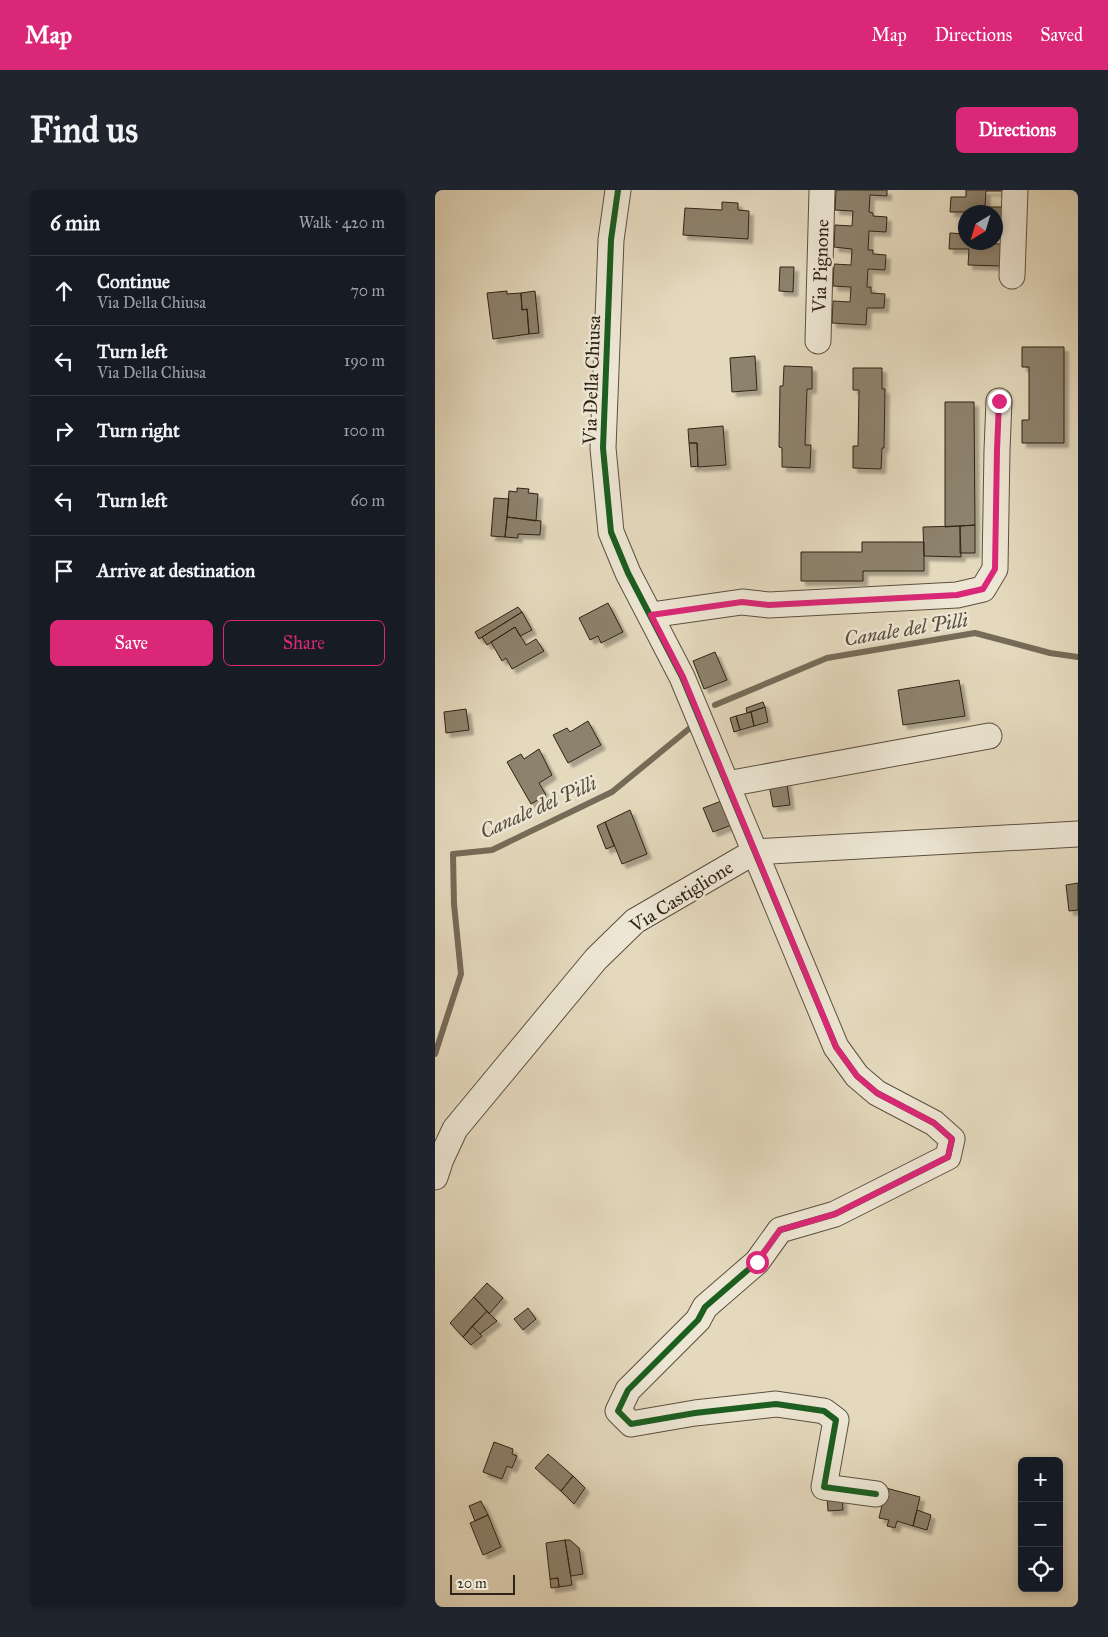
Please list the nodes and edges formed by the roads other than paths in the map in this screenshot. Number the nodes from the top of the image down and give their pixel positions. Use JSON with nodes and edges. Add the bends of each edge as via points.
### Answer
{"nodes":[{"id":1,"x":618,"y":190,"type":"edge"},
{"id":2,"x":822,"y":190,"type":"edge"},
{"id":3,"x":1015,"y":190,"type":"edge"},
{"id":4,"x":1012,"y":276,"type":"dead end"},
{"id":5,"x":818,"y":341,"type":"dead end"},
{"id":6,"x":999,"y":401,"type":"dead end"},
{"id":7,"x":651,"y":615,"type":"junction"},
{"id":8,"x":989,"y":736,"type":"dead end"},
{"id":9,"x":727,"y":784,"type":"junction"},
{"id":10,"x":1078,"y":834,"type":"edge"},
{"id":11,"x":754,"y":852,"type":"junction"},
{"id":12,"x":435,"y":1177,"type":"edge"},
{"id":13,"x":877,"y":1494,"type":"dead end"}],
"edges":[{"from":1,"to":7,"type":"street","name":"Via Della Chiusa","via":[[611,240],[603,448],[611,532]]},
{"from":2,"to":5,"type":"street","name":"Via Pignone"},
{"from":3,"to":4,"type":"street"},
{"from":6,"to":7,"type":"street","via":[[995,569],[983,589],[957,595],[769,605],[742,602]]},
{"from":7,"to":9,"type":"street","name":"Via Della Chiusa","via":[[683,677]]},
{"from":8,"to":9,"type":"street"},
{"from":9,"to":11,"type":"street","name":"Via Della Chiusa"},
{"from":10,"to":11,"type":"street","name":"Via Castiglione"},
{"from":11,"to":12,"type":"street","name":"Via Castiglione","via":[[635,920],[596,959],[455,1129]]},
{"from":11,"to":13,"type":"street","name":"Via Della Chiusa","via":[[836,1047],[857,1076],[877,1093],[934,1123],[952,1139],[948,1157],[835,1214],[780,1230],[757,1262],[705,1307],[697,1320],[628,1390],[618,1411],[631,1424],[776,1404],[824,1411],[836,1420],[824,1487]]}]}
